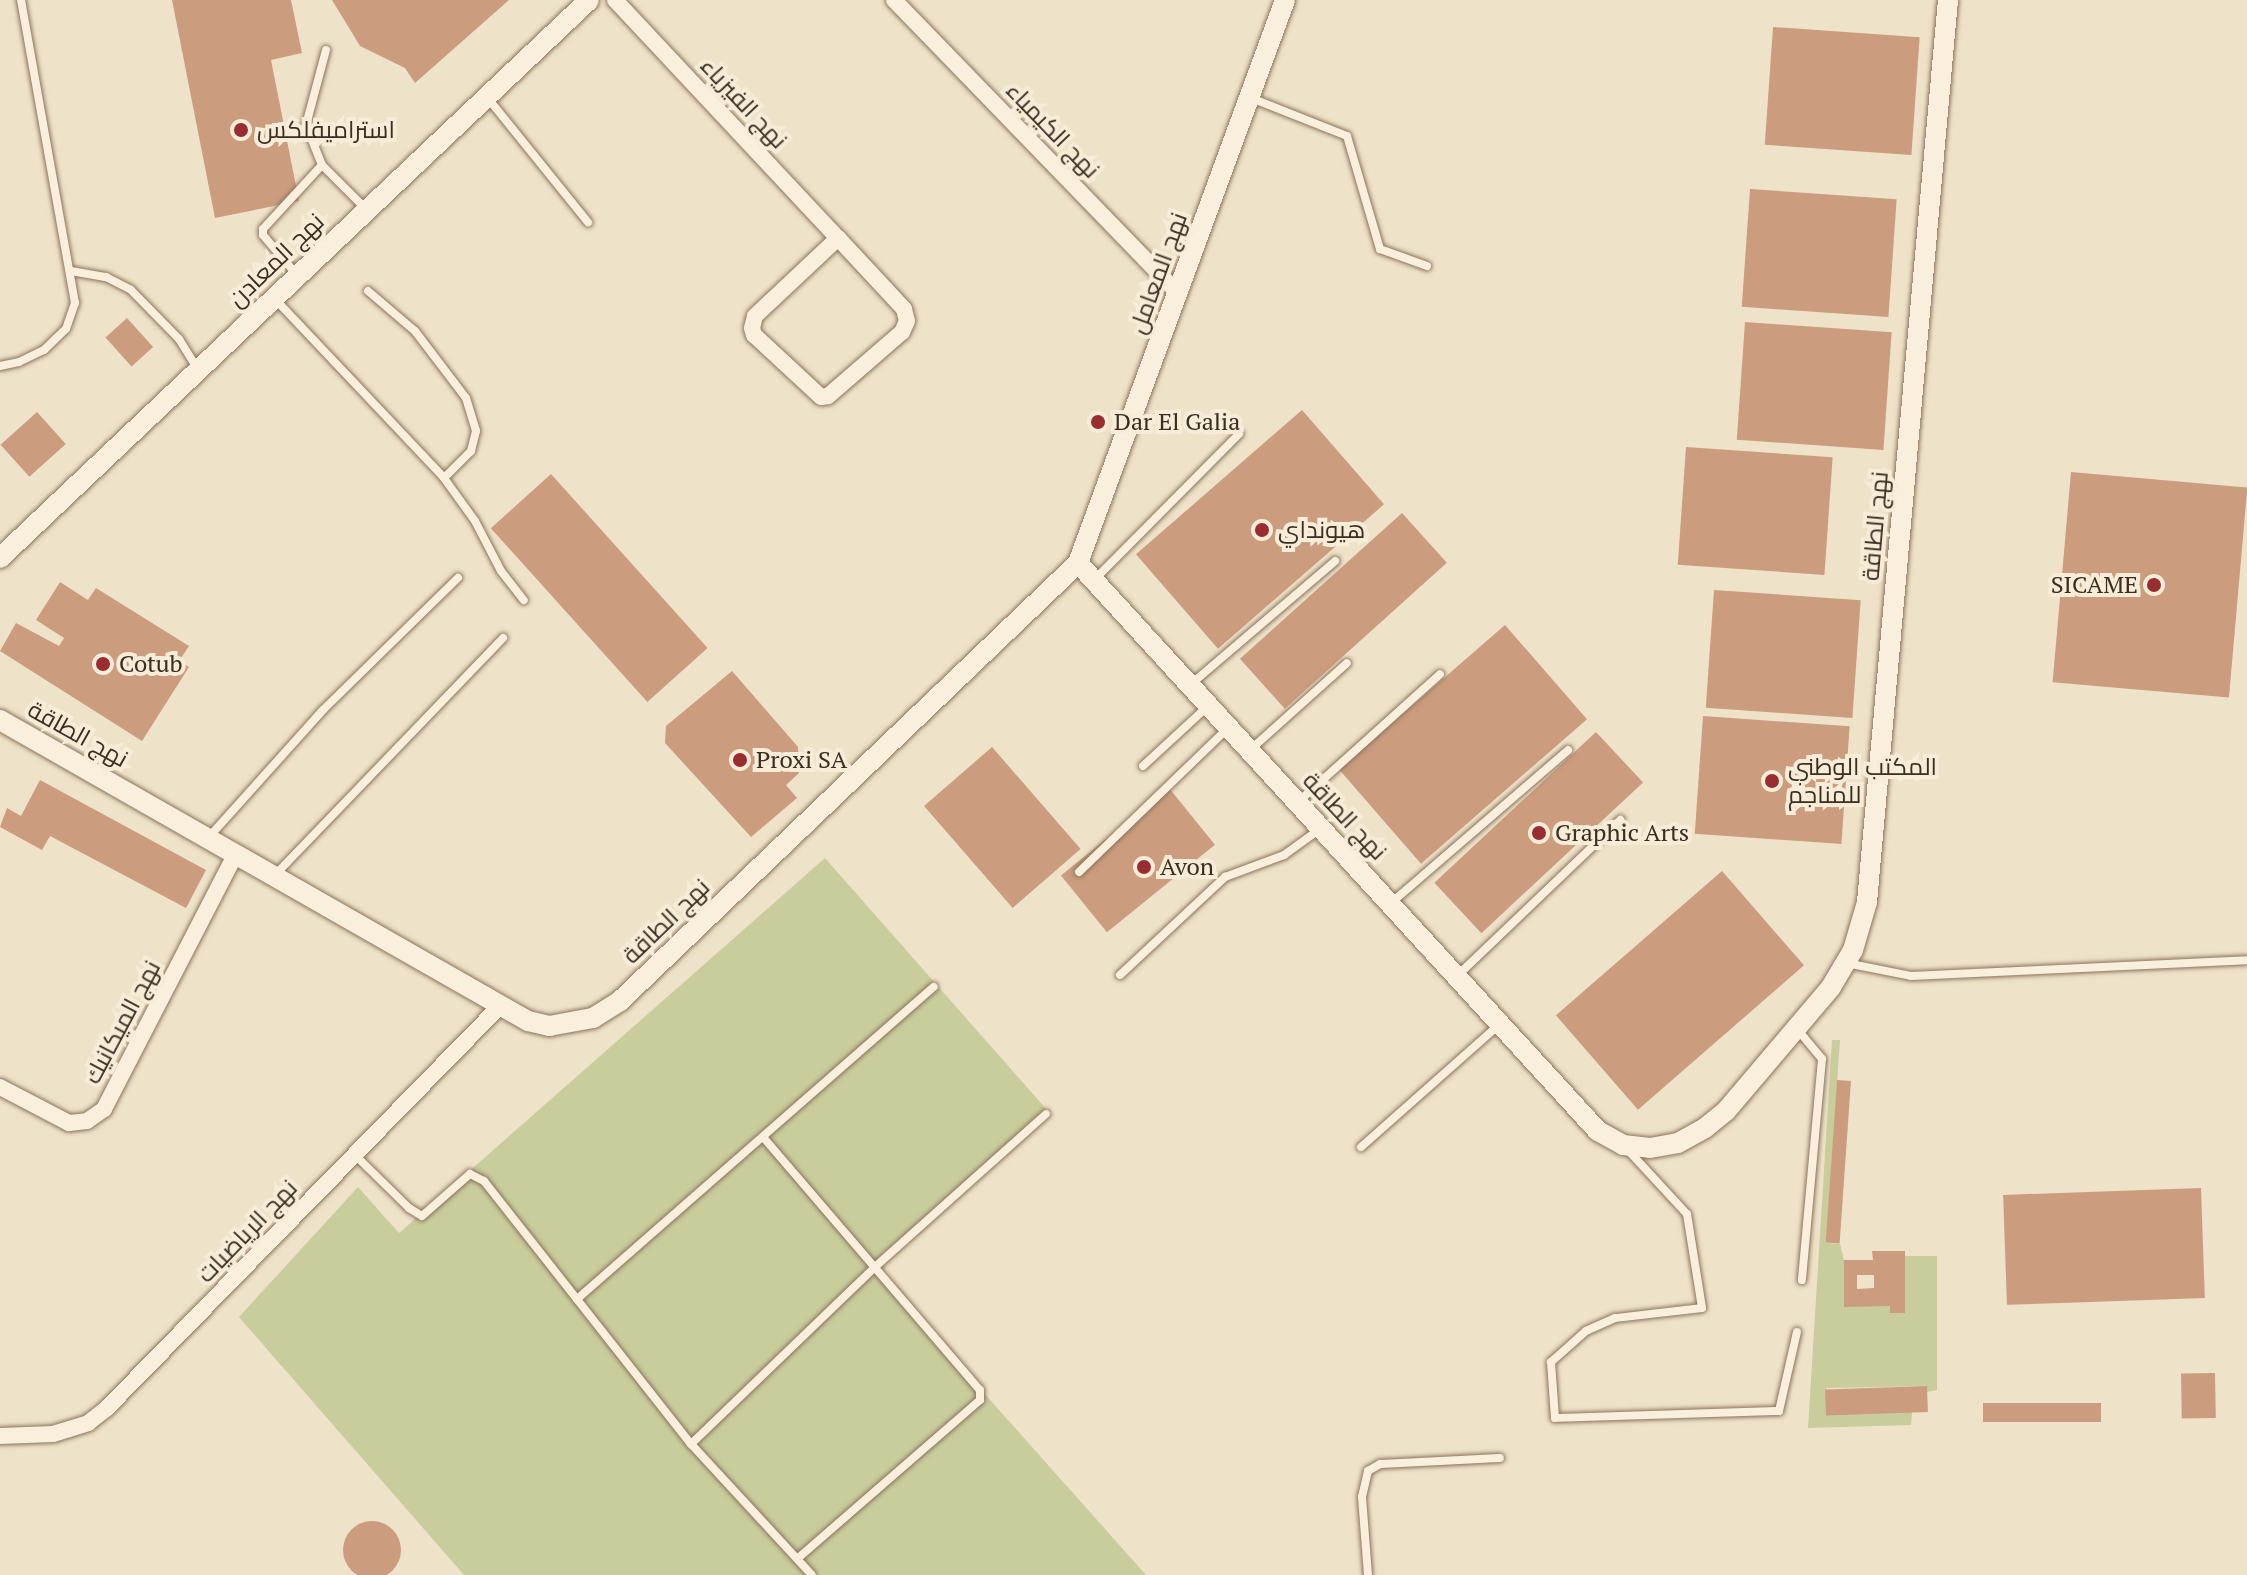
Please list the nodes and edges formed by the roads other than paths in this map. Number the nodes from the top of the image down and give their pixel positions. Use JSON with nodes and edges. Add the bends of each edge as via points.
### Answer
{"nodes":[{"id":1,"x":21,"y":0,"type":"edge"},
{"id":2,"x":589,"y":0,"type":"edge"},
{"id":3,"x":615,"y":0,"type":"edge"},
{"id":4,"x":894,"y":0,"type":"edge"},
{"id":5,"x":1285,"y":0,"type":"edge"},
{"id":6,"x":1948,"y":0,"type":"edge"},
{"id":7,"x":326,"y":50,"type":"dead end"},
{"id":8,"x":487,"y":97,"type":"junction"},
{"id":9,"x":1250,"y":98,"type":"junction"},
{"id":10,"x":322,"y":165,"type":"junction"},
{"id":11,"x":367,"y":210,"type":"junction"},
{"id":12,"x":588,"y":222,"type":"dead end"},
{"id":13,"x":838,"y":238,"type":"junction"},
{"id":14,"x":1427,"y":266,"type":"dead end"},
{"id":15,"x":71,"y":271,"type":"junction"},
{"id":16,"x":298,"y":276,"type":"junction"},
{"id":17,"x":368,"y":291,"type":"dead end"},
{"id":18,"x":1179,"y":294,"type":"junction"},
{"id":19,"x":274,"y":298,"type":"junction"},
{"id":20,"x":0,"y":366,"type":"edge"},
{"id":21,"x":198,"y":370,"type":"junction"},
{"id":22,"x":1239,"y":434,"type":"dead end"},
{"id":23,"x":444,"y":478,"type":"junction"},
{"id":24,"x":0,"y":558,"type":"edge"},
{"id":25,"x":1335,"y":561,"type":"dead end"},
{"id":26,"x":1078,"y":563,"type":"junction"},
{"id":27,"x":458,"y":578,"type":"dead end"},
{"id":28,"x":1093,"y":580,"type":"junction"},
{"id":29,"x":524,"y":600,"type":"dead end"},
{"id":30,"x":503,"y":638,"type":"dead end"},
{"id":31,"x":1347,"y":663,"type":"dead end"},
{"id":32,"x":1440,"y":674,"type":"dead end"},
{"id":33,"x":1190,"y":685,"type":"junction"},
{"id":34,"x":1208,"y":706,"type":"junction"},
{"id":35,"x":0,"y":720,"type":"edge"},
{"id":36,"x":1228,"y":728,"type":"junction"},
{"id":37,"x":1568,"y":750,"type":"dead end"},
{"id":38,"x":1249,"y":751,"type":"junction"},
{"id":39,"x":1143,"y":766,"type":"dead end"},
{"id":40,"x":1297,"y":803,"type":"junction"},
{"id":41,"x":1620,"y":820,"type":"dead end"},
{"id":42,"x":1321,"y":828,"type":"junction"},
{"id":43,"x":209,"y":838,"type":"junction"},
{"id":44,"x":236,"y":853,"type":"junction"},
{"id":45,"x":1079,"y":872,"type":"dead end"},
{"id":46,"x":275,"y":875,"type":"junction"},
{"id":47,"x":1390,"y":904,"type":"junction"},
{"id":48,"x":2247,"y":960,"type":"edge"},
{"id":49,"x":1846,"y":962,"type":"junction"},
{"id":50,"x":1120,"y":975,"type":"dead end"},
{"id":51,"x":1456,"y":977,"type":"junction"},
{"id":52,"x":934,"y":987,"type":"dead end"},
{"id":53,"x":501,"y":1005,"type":"junction"},
{"id":54,"x":1500,"y":1024,"type":"junction"},
{"id":55,"x":1796,"y":1029,"type":"junction"},
{"id":56,"x":0,"y":1087,"type":"edge"},
{"id":57,"x":1046,"y":1114,"type":"dead end"},
{"id":58,"x":763,"y":1137,"type":"junction"},
{"id":59,"x":1623,"y":1145,"type":"junction"},
{"id":60,"x":1361,"y":1147,"type":"dead end"},
{"id":61,"x":355,"y":1155,"type":"junction"},
{"id":62,"x":876,"y":1266,"type":"junction"},
{"id":63,"x":1802,"y":1280,"type":"dead end"},
{"id":64,"x":577,"y":1299,"type":"junction"},
{"id":65,"x":1797,"y":1332,"type":"dead end"},
{"id":66,"x":0,"y":1436,"type":"edge"},
{"id":67,"x":691,"y":1444,"type":"junction"},
{"id":68,"x":1500,"y":1458,"type":"dead end"},
{"id":69,"x":797,"y":1559,"type":"junction"},
{"id":70,"x":812,"y":1575,"type":"edge"},
{"id":71,"x":1368,"y":1575,"type":"edge"}],
"edges":[{"from":1,"to":15,"type":"lane"},
{"from":2,"to":8,"type":"street","name":"نهج المعادن"},
{"from":3,"to":13,"type":"street","name":"نهج الفيزياء"},
{"from":4,"to":18,"type":"street","name":"نهج الكيمياء"},
{"from":5,"to":9,"type":"street","name":"نهج المعامل"},
{"from":6,"to":49,"type":"street","name":"نهج الطاقة","via":[[1867,902]]},
{"from":7,"to":10,"type":"lane","via":[[306,125]]},
{"from":8,"to":11,"type":"street","name":"نهج المعادن"},
{"from":8,"to":12,"type":"lane"},
{"from":9,"to":14,"type":"lane","via":[[1347,136],[1380,249]]},
{"from":9,"to":18,"type":"street","name":"نهج المعامل"},
{"from":10,"to":11,"type":"lane"},
{"from":10,"to":16,"type":"lane","via":[[263,229]]},
{"from":11,"to":16,"type":"street","name":"نهج المعادن"},
{"from":13,"to":13,"type":"street","name":"نهج الفيزياء","via":[[904,309],[907,321],[902,332],[821,397],[752,328],[755,316]]},
{"from":15,"to":20,"type":"lane","via":[[75,303],[66,329],[44,350]]},
{"from":15,"to":21,"type":"lane","via":[[106,277],[131,290],[179,339]]},
{"from":16,"to":19,"type":"street","name":"نهج المعادن"},
{"from":17,"to":23,"type":"lane","via":[[415,331],[466,398],[476,431],[471,451]]},
{"from":18,"to":26,"type":"street","name":"نهج المعامل"},
{"from":19,"to":21,"type":"street","name":"نهج المعادن"},
{"from":19,"to":23,"type":"lane"},
{"from":21,"to":24,"type":"street","name":"نهج المعادن"},
{"from":22,"to":28,"type":"lane"},
{"from":23,"to":29,"type":"lane"},
{"from":25,"to":33,"type":"lane"},
{"from":26,"to":28,"type":"street","name":"نهج الطاقة"},
{"from":26,"to":53,"type":"street","name":"نهج الطاقة","via":[[620,1001],[593,1018],[549,1026]]},
{"from":27,"to":43,"type":"lane","via":[[323,710]]},
{"from":28,"to":33,"type":"street","name":"نهج الطاقة"},
{"from":30,"to":46,"type":"lane"},
{"from":31,"to":38,"type":"lane"},
{"from":32,"to":40,"type":"lane"},
{"from":33,"to":34,"type":"street","name":"نهج الطاقة"},
{"from":34,"to":36,"type":"street","name":"نهج الطاقة"},
{"from":34,"to":39,"type":"lane"},
{"from":35,"to":43,"type":"street","name":"نهج الطاقة"},
{"from":36,"to":38,"type":"street","name":"نهج الطاقة"},
{"from":36,"to":45,"type":"lane"},
{"from":37,"to":47,"type":"lane"},
{"from":38,"to":40,"type":"street","name":"نهج الطاقة"},
{"from":40,"to":42,"type":"street","name":"نهج الطاقة"},
{"from":41,"to":51,"type":"lane"},
{"from":42,"to":47,"type":"street","name":"نهج الطاقة"},
{"from":42,"to":50,"type":"lane","via":[[1284,855],[1225,877]]},
{"from":43,"to":44,"type":"street","name":"نهج الطاقة"},
{"from":44,"to":46,"type":"street","name":"نهج الطاقة"},
{"from":44,"to":56,"type":"street","name":"نهج الميكانيك","via":[[104,1109],[87,1121],[69,1123]]},
{"from":46,"to":53,"type":"street","name":"نهج الطاقة"},
{"from":47,"to":51,"type":"street","name":"نهج الطاقة"},
{"from":48,"to":49,"type":"lane","via":[[1911,976]]},
{"from":49,"to":55,"type":"street","name":"نهج الطاقة"},
{"from":51,"to":54,"type":"street","name":"نهج الطاقة"},
{"from":52,"to":58,"type":"lane"},
{"from":53,"to":61,"type":"street","name":"نهج الرياضيات"},
{"from":54,"to":59,"type":"street","name":"نهج الطاقة","via":[[1598,1131]]},
{"from":54,"to":60,"type":"lane"},
{"from":55,"to":59,"type":"street","name":"نهج الطاقة","via":[[1705,1128],[1678,1143]]},
{"from":55,"to":63,"type":"lane","via":[[1822,1059]]},
{"from":57,"to":62,"type":"lane"},
{"from":58,"to":62,"type":"lane"},
{"from":58,"to":64,"type":"lane"},
{"from":59,"to":65,"type":"lane","via":[[1687,1214],[1702,1308],[1615,1318],[1586,1331],[1551,1362],[1555,1418],[1779,1411]]},
{"from":61,"to":64,"type":"lane","via":[[422,1216],[470,1174],[484,1181]]},
{"from":61,"to":66,"type":"street","name":"نهج الرياضيات","via":[[88,1423],[53,1434]]},
{"from":62,"to":67,"type":"lane"},
{"from":62,"to":69,"type":"lane","via":[[972,1376],[980,1400]]},
{"from":64,"to":67,"type":"lane"},
{"from":67,"to":69,"type":"lane"},
{"from":68,"to":71,"type":"lane","via":[[1380,1464],[1368,1471],[1362,1497]]},
{"from":69,"to":70,"type":"lane"}]}
